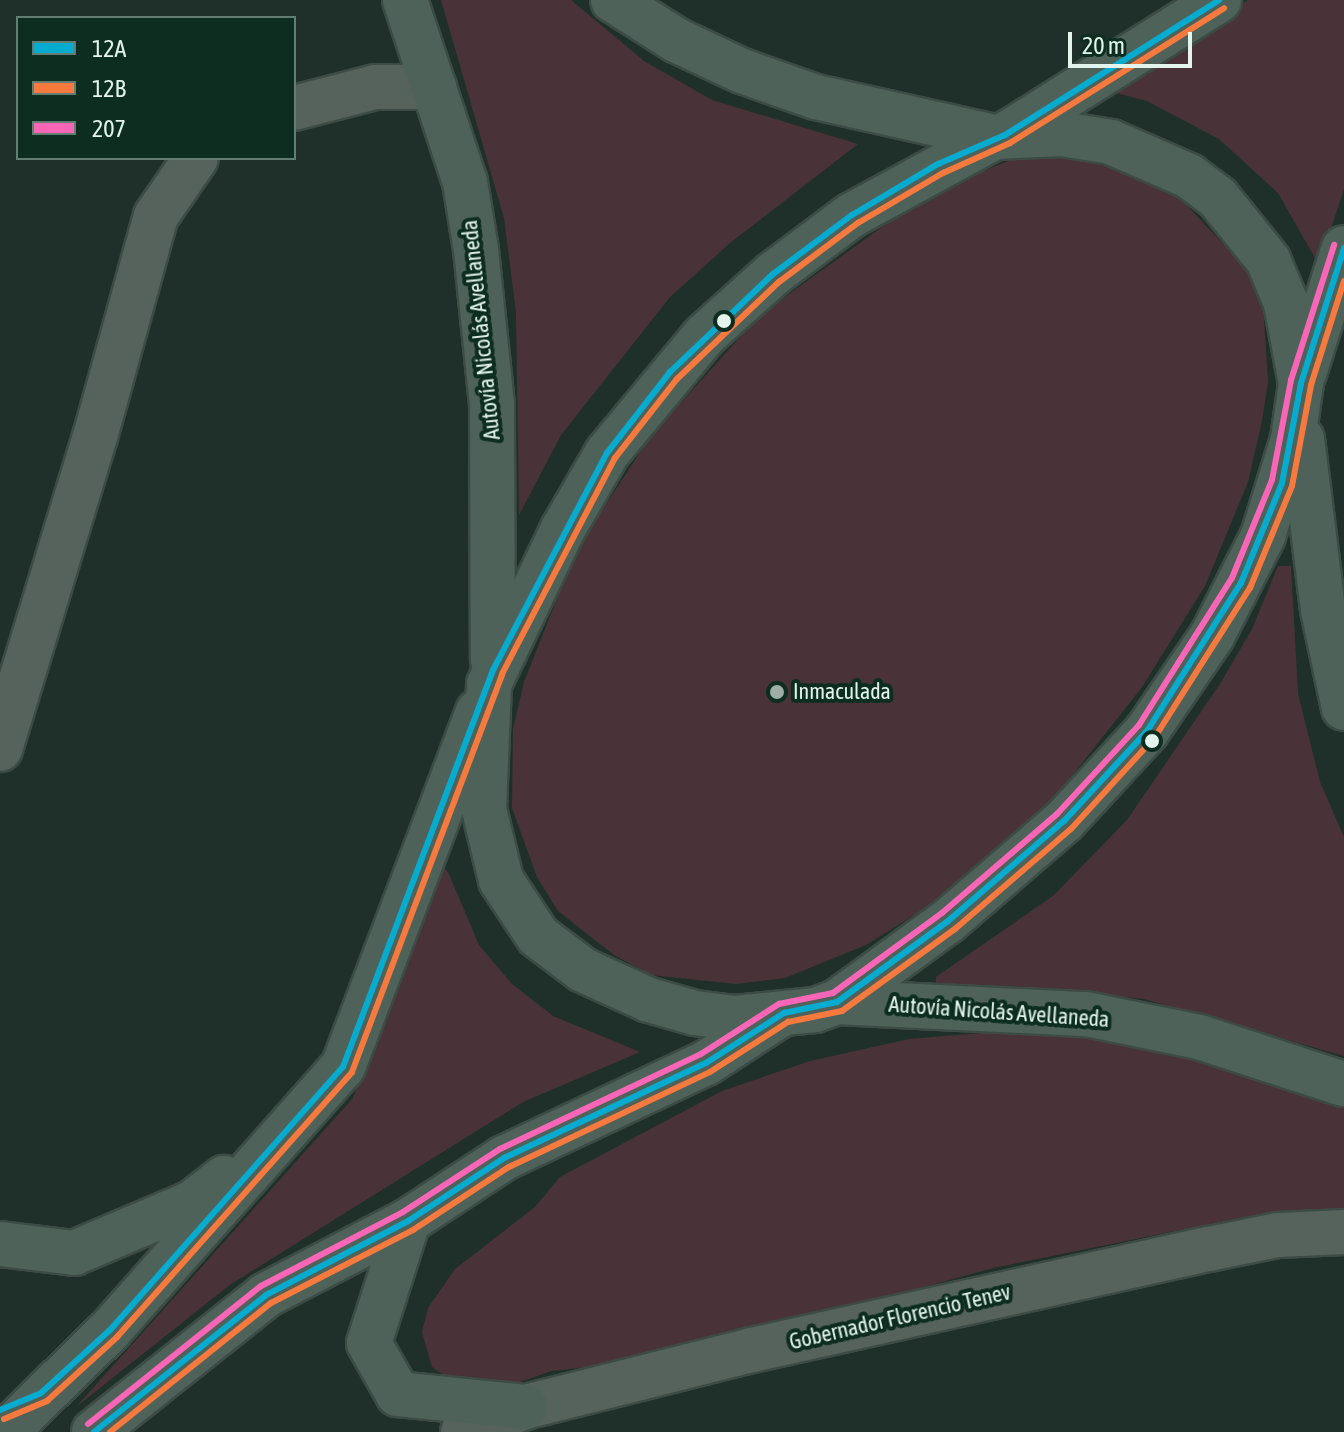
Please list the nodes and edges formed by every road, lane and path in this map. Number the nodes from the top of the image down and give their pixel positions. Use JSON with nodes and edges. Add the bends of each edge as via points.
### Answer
{"nodes":[{"id":1,"x":405,"y":0,"type":"edge"},
{"id":2,"x":613,"y":0,"type":"edge"},
{"id":3,"x":1219,"y":0,"type":"edge"},
{"id":4,"x":434,"y":87,"type":"junction"},
{"id":5,"x":296,"y":107,"type":"edge"},
{"id":6,"x":1000,"y":136,"type":"junction"},
{"id":7,"x":195,"y":160,"type":"edge"},
{"id":8,"x":1344,"y":248,"type":"edge"},
{"id":9,"x":1299,"y":392,"type":"junction"},
{"id":10,"x":491,"y":677,"type":"junction"},
{"id":11,"x":1344,"y":708,"type":"edge"},
{"id":12,"x":0,"y":749,"type":"edge"},
{"id":13,"x":837,"y":1002,"type":"junction"},
{"id":14,"x":784,"y":1013,"type":"junction"},
{"id":15,"x":1344,"y":1084,"type":"edge"},
{"id":16,"x":286,"y":1130,"type":"junction"},
{"id":17,"x":408,"y":1221,"type":"junction"},
{"id":18,"x":1344,"y":1232,"type":"edge"},
{"id":19,"x":0,"y":1244,"type":"edge"},
{"id":20,"x":41,"y":1393,"type":"junction"},
{"id":21,"x":525,"y":1407,"type":"junction"},
{"id":22,"x":0,"y":1410,"type":"edge"},
{"id":23,"x":6,"y":1432,"type":"edge"},
{"id":24,"x":94,"y":1432,"type":"edge"},
{"id":25,"x":463,"y":1432,"type":"edge"}],
"edges":[{"from":1,"to":4,"type":"highway","name":"Autovía Nicolás Avellaneda"},
{"from":2,"to":6,"type":"highway","via":[[676,40],[742,71],[816,97]]},
{"from":3,"to":6,"type":"highway"},
{"from":4,"to":5,"type":"street","via":[[375,87]]},
{"from":4,"to":10,"type":"highway","name":"Autovía Nicolás Avellaneda","via":[[465,182],[484,319],[494,466]]},
{"from":6,"to":9,"type":"highway","via":[[1062,134],[1111,142],[1189,176],[1218,198],[1268,260],[1296,335]]},
{"from":6,"to":10,"type":"highway","via":[[852,215],[773,274],[679,363],[607,453]]},
{"from":7,"to":12,"type":"street","via":[[156,216]]},
{"from":8,"to":9,"type":"highway"},
{"from":9,"to":11,"type":"highway","via":[[1323,610]]},
{"from":9,"to":13,"type":"highway","via":[[1282,483],[1263,536],[1212,636],[1147,731],[1074,811],[977,898]]},
{"from":10,"to":14,"type":"highway","name":"Autovía Nicolás Avellaneda","via":[[484,809],[488,841],[516,909],[538,936],[583,970],[649,1000],[735,1018]]},
{"from":10,"to":16,"type":"highway","via":[[343,1067]]},
{"from":13,"to":14,"type":"highway","name":"Autovía Nicolás Avellaneda"},
{"from":13,"to":15,"type":"highway","name":"Autovía Nicolás Avellaneda","via":[[1086,1014],[1199,1037]]},
{"from":14,"to":17,"type":"highway","via":[[706,1063],[504,1158]]},
{"from":16,"to":19,"type":"highway","via":[[192,1203],[74,1253]]},
{"from":16,"to":20,"type":"highway","via":[[110,1330]]},
{"from":17,"to":21,"type":"highway","via":[[369,1343],[398,1394]]},
{"from":17,"to":24,"type":"highway","via":[[266,1295]]},
{"from":18,"to":21,"type":"street","name":"Gobernador Florencio Tenev","via":[[1278,1235],[1209,1249],[752,1350]]},
{"from":20,"to":22,"type":"highway"},
{"from":20,"to":23,"type":"highway"},
{"from":21,"to":25,"type":"street","name":"Gobernador Florencio Tenev"}]}
